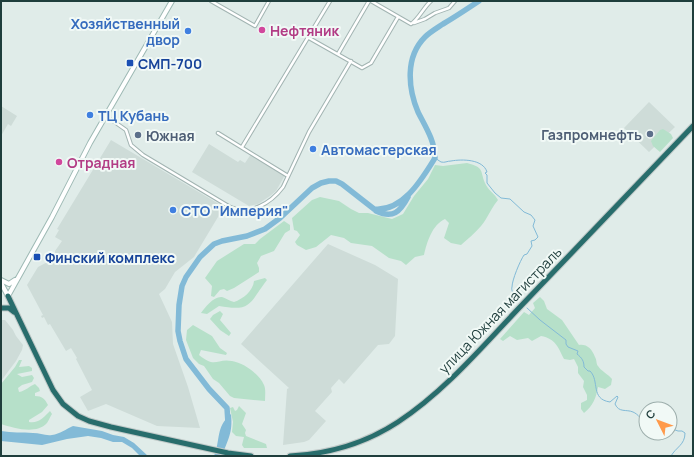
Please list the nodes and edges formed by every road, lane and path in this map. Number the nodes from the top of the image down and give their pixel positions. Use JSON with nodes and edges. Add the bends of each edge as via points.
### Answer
{"nodes":[{"id":1,"x":172,"y":1,"type":"edge"},
{"id":2,"x":211,"y":1,"type":"edge"},
{"id":3,"x":269,"y":1,"type":"edge"},
{"id":4,"x":330,"y":1,"type":"edge"},
{"id":5,"x":370,"y":1,"type":"edge"},
{"id":6,"x":431,"y":1,"type":"edge"},
{"id":7,"x":455,"y":1,"type":"edge"},
{"id":8,"x":398,"y":17,"type":"junction"},
{"id":9,"x":412,"y":23,"type":"junction"},
{"id":10,"x":309,"y":38,"type":"junction"},
{"id":11,"x":338,"y":54,"type":"junction"},
{"id":12,"x":351,"y":62,"type":"junction"},
{"id":13,"x":106,"y":116,"type":"junction"},
{"id":14,"x":693,"y":126,"type":"edge"},
{"id":15,"x":218,"y":133,"type":"dead end"},
{"id":16,"x":242,"y":147,"type":"junction"},
{"id":17,"x":288,"y":176,"type":"junction"},
{"id":18,"x":19,"y":275,"type":"junction"},
{"id":19,"x":1,"y":282,"type":"edge"},
{"id":20,"x":8,"y":296,"type":"junction"},
{"id":21,"x":1,"y":307,"type":"edge"},
{"id":22,"x":17,"y":314,"type":"junction"},
{"id":23,"x":251,"y":456,"type":"edge"},
{"id":24,"x":290,"y":456,"type":"edge"}],
"edges":[{"from":1,"to":13,"type":"street"},
{"from":2,"to":3,"type":"street","via":[[255,26]]},
{"from":4,"to":10,"type":"street"},
{"from":5,"to":8,"type":"street"},
{"from":5,"to":11,"type":"street"},
{"from":6,"to":9,"type":"street"},
{"from":7,"to":9,"type":"street","via":[[449,8]]},
{"from":8,"to":9,"type":"street"},
{"from":8,"to":12,"type":"street","via":[[371,63],[362,68]]},
{"from":10,"to":11,"type":"street"},
{"from":10,"to":16,"type":"street"},
{"from":11,"to":12,"type":"street"},
{"from":12,"to":17,"type":"street","via":[[309,132]]},
{"from":13,"to":17,"type":"street","via":[[126,130],[129,143],[138,152],[234,209],[247,210],[263,205],[277,195]]},
{"from":13,"to":18,"type":"street"},
{"from":14,"to":24,"type":"highway","name":"улица Южная магистраль","via":[[476,353],[421,405],[397,422],[355,443],[325,452]]},
{"from":15,"to":16,"type":"street"},
{"from":16,"to":17,"type":"street"},
{"from":18,"to":19,"type":"street","via":[[10,284]]},
{"from":18,"to":20,"type":"street"},
{"from":19,"to":20,"type":"street"},
{"from":20,"to":21,"type":"highway"},
{"from":20,"to":22,"type":"highway"},
{"from":21,"to":22,"type":"highway","via":[[9,308]]},
{"from":22,"to":23,"type":"highway","via":[[53,390],[74,414],[104,426]]}]}
